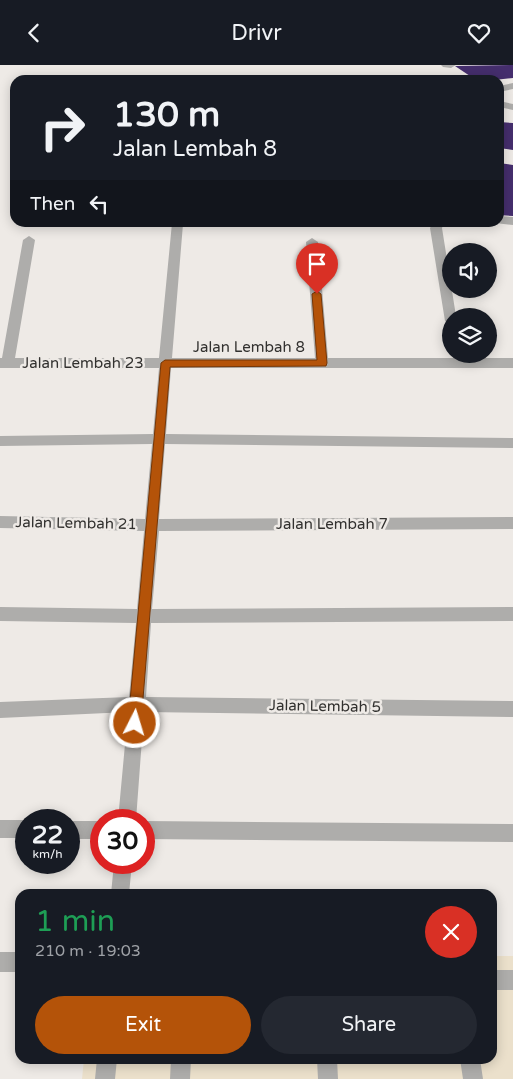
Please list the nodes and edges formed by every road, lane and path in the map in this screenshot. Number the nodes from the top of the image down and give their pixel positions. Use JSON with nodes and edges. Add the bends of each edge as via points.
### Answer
{"nodes":[{"id":1,"x":446,"y":65,"type":"edge"},
{"id":2,"x":451,"y":65,"type":"edge"},
{"id":3,"x":177,"y":227,"type":"edge"},
{"id":4,"x":437,"y":227,"type":"edge"},
{"id":5,"x":29,"y":239,"type":"dead end"},
{"id":6,"x":312,"y":242,"type":"dead end"},
{"id":7,"x":449,"y":308,"type":"edge"},
{"id":8,"x":442,"y":359,"type":"edge"},
{"id":9,"x":497,"y":362,"type":"edge"},
{"id":10,"x":4,"y":363,"type":"edge"},
{"id":11,"x":165,"y":363,"type":"junction"},
{"id":12,"x":322,"y":363,"type":"junction"},
{"id":13,"x":513,"y":363,"type":"edge"},
{"id":14,"x":159,"y":439,"type":"junction"},
{"id":15,"x":0,"y":441,"type":"edge"},
{"id":16,"x":513,"y":443,"type":"edge"},
{"id":17,"x":0,"y":522,"type":"edge"},
{"id":18,"x":513,"y":523,"type":"edge"},
{"id":19,"x":152,"y":525,"type":"junction"},
{"id":20,"x":0,"y":614,"type":"edge"},
{"id":21,"x":513,"y":614,"type":"edge"},
{"id":22,"x":144,"y":616,"type":"junction"},
{"id":23,"x":136,"y":704,"type":"junction"},
{"id":24,"x":513,"y":709,"type":"edge"},
{"id":25,"x":0,"y":710,"type":"edge"},
{"id":26,"x":128,"y":809,"type":"edge"},
{"id":27,"x":0,"y":829,"type":"edge"},
{"id":28,"x":15,"y":829,"type":"edge"},
{"id":29,"x":155,"y":830,"type":"edge"},
{"id":30,"x":513,"y":833,"type":"edge"},
{"id":31,"x":122,"y":874,"type":"edge"},
{"id":32,"x":120,"y":889,"type":"edge"},
{"id":33,"x":0,"y":962,"type":"edge"},
{"id":34,"x":15,"y":962,"type":"edge"},
{"id":35,"x":497,"y":980,"type":"edge"},
{"id":36,"x":513,"y":980,"type":"edge"},
{"id":37,"x":106,"y":1064,"type":"edge"},
{"id":38,"x":181,"y":1064,"type":"edge"},
{"id":39,"x":327,"y":1064,"type":"edge"},
{"id":40,"x":471,"y":1064,"type":"edge"},
{"id":41,"x":105,"y":1079,"type":"edge"},
{"id":42,"x":180,"y":1079,"type":"edge"},
{"id":43,"x":328,"y":1079,"type":"edge"},
{"id":44,"x":473,"y":1079,"type":"edge"}],
"edges":[{"from":1,"to":2,"type":"street"},
{"from":3,"to":11,"type":"street"},
{"from":4,"to":7,"type":"street"},
{"from":5,"to":10,"type":"street"},
{"from":6,"to":12,"type":"street"},
{"from":8,"to":12,"type":"street","name":"Jalan Lembah 8"},
{"from":9,"to":13,"type":"street","name":"Jalan Lembah 8"},
{"from":10,"to":11,"type":"street","name":"Jalan Lembah 23"},
{"from":11,"to":12,"type":"street","name":"Jalan Lembah 8"},
{"from":11,"to":14,"type":"street"},
{"from":14,"to":15,"type":"street"},
{"from":14,"to":16,"type":"street"},
{"from":14,"to":19,"type":"street"},
{"from":17,"to":19,"type":"street","name":"Jalan Lembah 21"},
{"from":18,"to":19,"type":"street","name":"Jalan Lembah 7"},
{"from":19,"to":22,"type":"street"},
{"from":20,"to":22,"type":"street"},
{"from":21,"to":22,"type":"street"},
{"from":22,"to":23,"type":"street"},
{"from":23,"to":24,"type":"street","name":"Jalan Lembah 5"},
{"from":23,"to":25,"type":"street"},
{"from":23,"to":26,"type":"street"},
{"from":27,"to":28,"type":"street"},
{"from":29,"to":30,"type":"street"},
{"from":31,"to":32,"type":"street"},
{"from":33,"to":34,"type":"street"},
{"from":35,"to":36,"type":"street"},
{"from":37,"to":41,"type":"street"},
{"from":38,"to":42,"type":"street"},
{"from":39,"to":43,"type":"street"},
{"from":40,"to":44,"type":"street"}]}
